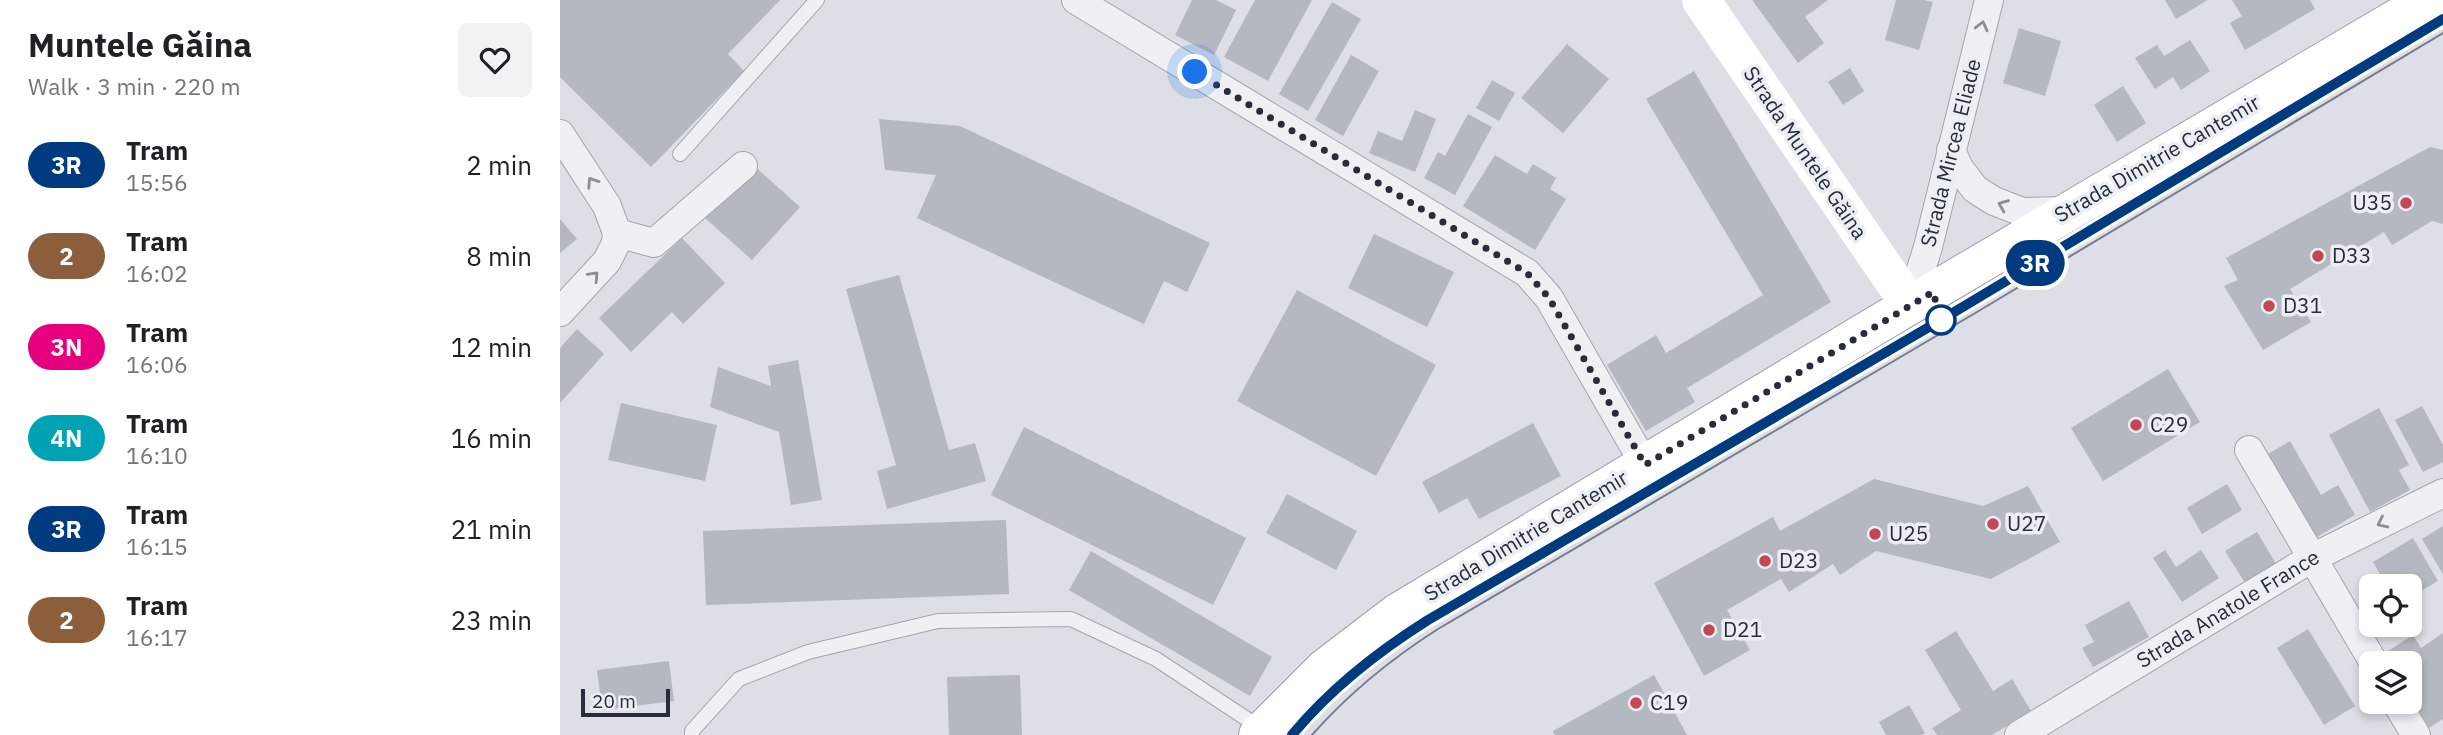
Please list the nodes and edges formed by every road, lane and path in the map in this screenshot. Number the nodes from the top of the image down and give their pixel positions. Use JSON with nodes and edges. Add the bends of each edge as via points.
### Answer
{"nodes":[{"id":1,"x":817,"y":0,"type":"edge"},
{"id":2,"x":1076,"y":0,"type":"edge"},
{"id":3,"x":1701,"y":0,"type":"edge"},
{"id":4,"x":1989,"y":0,"type":"edge"},
{"id":5,"x":2428,"y":0,"type":"edge"},
{"id":6,"x":560,"y":134,"type":"edge"},
{"id":7,"x":1951,"y":149,"type":"junction"},
{"id":8,"x":680,"y":154,"type":"dead end"},
{"id":9,"x":743,"y":166,"type":"dead end"},
{"id":10,"x":2070,"y":211,"type":"junction"},
{"id":11,"x":617,"y":233,"type":"junction"},
{"id":12,"x":1910,"y":305,"type":"junction"},
{"id":13,"x":560,"y":312,"type":"edge"},
{"id":14,"x":2249,"y":450,"type":"dead end"},
{"id":15,"x":1645,"y":465,"type":"junction"},
{"id":16,"x":2443,"y":493,"type":"edge"},
{"id":17,"x":2312,"y":558,"type":"junction"},
{"id":18,"x":2367,"y":651,"type":"edge"},
{"id":19,"x":2403,"y":714,"type":"edge"},
{"id":20,"x":1260,"y":732,"type":"edge"},
{"id":21,"x":692,"y":735,"type":"edge"},
{"id":22,"x":2019,"y":735,"type":"edge"},
{"id":23,"x":2416,"y":735,"type":"edge"}],
"edges":[{"from":1,"to":8,"type":"lane"},
{"from":2,"to":15,"type":"street","via":[[1527,273],[1549,298]]},
{"from":3,"to":12,"type":"main road","name":"Strada Muntele Găina"},
{"from":7,"to":4,"type":"street","name":"Strada Mircea Eliade","one_way":true},
{"from":5,"to":10,"type":"main road","name":"Strada Dimitrie Cantemir"},
{"from":11,"to":6,"type":"street","one_way":true,"via":[[607,206]]},
{"from":10,"to":7,"type":"street","one_way":true,"via":[[2022,212],[1994,201],[1975,189]]},
{"from":7,"to":12,"type":"street","name":"Strada Mircea Eliade"},
{"from":9,"to":11,"type":"street","via":[[654,243]]},
{"from":10,"to":12,"type":"main road","name":"Strada Dimitrie Cantemir"},
{"from":13,"to":11,"type":"street","one_way":true,"via":[[607,261]]},
{"from":12,"to":15,"type":"main road","name":"Strada Dimitrie Cantemir"},
{"from":14,"to":17,"type":"street"},
{"from":15,"to":20,"type":"main road","name":"Strada Dimitrie Cantemir","via":[[1388,620],[1325,668]]},
{"from":16,"to":17,"type":"street","name":"Strada Anatole France","one_way":true},
{"from":17,"to":18,"type":"street"},
{"from":17,"to":22,"type":"street","name":"Strada Anatole France"},
{"from":19,"to":23,"type":"street"},
{"from":20,"to":21,"type":"lane","via":[[1156,659],[1071,619],[938,621],[808,652],[739,679]]}]}
